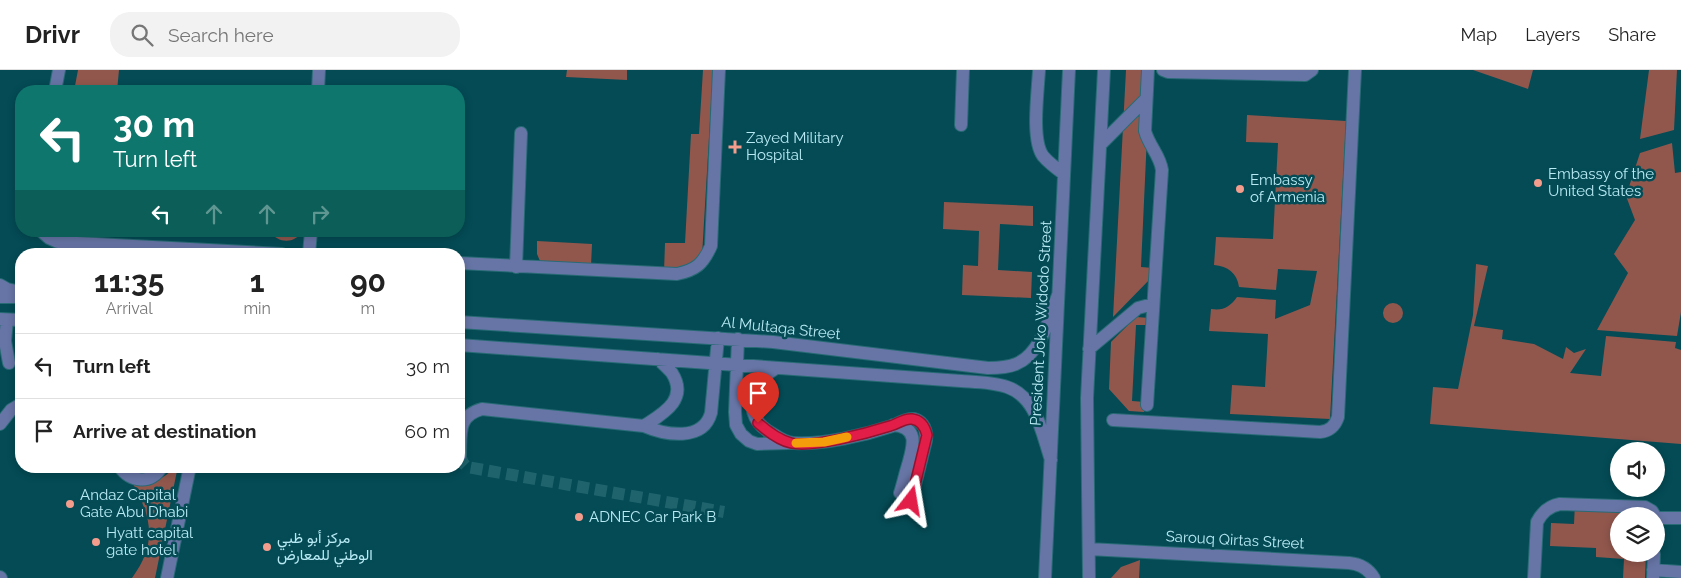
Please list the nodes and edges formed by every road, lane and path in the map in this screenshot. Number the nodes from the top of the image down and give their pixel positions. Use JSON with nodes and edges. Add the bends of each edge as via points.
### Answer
{"nodes":[{"id":1,"x":59,"y":70,"type":"edge"},
{"id":2,"x":320,"y":70,"type":"edge"},
{"id":3,"x":719,"y":70,"type":"edge"},
{"id":4,"x":963,"y":70,"type":"edge"},
{"id":5,"x":1039,"y":70,"type":"edge"},
{"id":6,"x":1069,"y":70,"type":"edge"},
{"id":7,"x":1104,"y":70,"type":"edge"},
{"id":8,"x":1148,"y":70,"type":"edge"},
{"id":9,"x":1163,"y":70,"type":"edge"},
{"id":10,"x":1312,"y":70,"type":"edge"},
{"id":11,"x":1355,"y":70,"type":"edge"},
{"id":12,"x":1209,"y":72,"type":"edge"},
{"id":13,"x":1261,"y":72,"type":"edge"},
{"id":14,"x":56,"y":85,"type":"edge"},
{"id":15,"x":319,"y":85,"type":"edge"},
{"id":16,"x":1146,"y":99,"type":"junction"},
{"id":17,"x":961,"y":125,"type":"dead end"},
{"id":18,"x":521,"y":133,"type":"dead end"},
{"id":19,"x":1100,"y":144,"type":"junction"},
{"id":20,"x":1064,"y":174,"type":"junction"},
{"id":21,"x":48,"y":237,"type":"edge"},
{"id":22,"x":170,"y":248,"type":"edge"},
{"id":23,"x":465,"y":263,"type":"edge"},
{"id":24,"x":516,"y":267,"type":"junction"},
{"id":25,"x":0,"y":285,"type":"edge"},
{"id":26,"x":15,"y":291,"type":"edge"},
{"id":27,"x":1058,"y":295,"type":"junction"},
{"id":28,"x":0,"y":297,"type":"edge"},
{"id":29,"x":15,"y":297,"type":"edge"},
{"id":30,"x":1153,"y":304,"type":"junction"},
{"id":31,"x":4,"y":319,"type":"edge"},
{"id":32,"x":465,"y":322,"type":"edge"},
{"id":33,"x":718,"y":338,"type":"junction"},
{"id":34,"x":738,"y":339,"type":"junction"},
{"id":35,"x":465,"y":346,"type":"edge"},
{"id":36,"x":1089,"y":349,"type":"junction"},
{"id":37,"x":658,"y":359,"type":"junction"},
{"id":38,"x":10,"y":363,"type":"edge"},
{"id":39,"x":716,"y":363,"type":"junction"},
{"id":40,"x":736,"y":364,"type":"junction"},
{"id":41,"x":776,"y":368,"type":"junction"},
{"id":42,"x":1147,"y":405,"type":"dead end"},
{"id":43,"x":15,"y":408,"type":"edge"},
{"id":44,"x":465,"y":418,"type":"edge"},
{"id":45,"x":1114,"y":420,"type":"dead end"},
{"id":46,"x":0,"y":424,"type":"edge"},
{"id":47,"x":644,"y":426,"type":"junction"},
{"id":48,"x":893,"y":426,"type":"junction"},
{"id":49,"x":792,"y":443,"type":"junction"},
{"id":50,"x":1051,"y":460,"type":"junction"},
{"id":51,"x":124,"y":473,"type":"edge"},
{"id":52,"x":157,"y":473,"type":"edge"},
{"id":53,"x":189,"y":473,"type":"edge"},
{"id":54,"x":900,"y":493,"type":"dead end"},
{"id":55,"x":911,"y":501,"type":"dead end"},
{"id":56,"x":1645,"y":507,"type":"edge"},
{"id":57,"x":1665,"y":517,"type":"edge"},
{"id":58,"x":1681,"y":518,"type":"edge"},
{"id":59,"x":1089,"y":549,"type":"junction"},
{"id":60,"x":1681,"y":572,"type":"edge"},
{"id":61,"x":1653,"y":574,"type":"edge"},
{"id":62,"x":167,"y":578,"type":"edge"},
{"id":63,"x":1045,"y":578,"type":"edge"},
{"id":64,"x":1089,"y":578,"type":"edge"},
{"id":65,"x":1374,"y":578,"type":"edge"},
{"id":66,"x":1534,"y":578,"type":"edge"}],
"edges":[{"from":1,"to":14,"type":"street"},
{"from":2,"to":15,"type":"street"},
{"from":3,"to":24,"type":"street","via":[[711,246],[698,266],[677,274]]},
{"from":4,"to":17,"type":"street"},
{"from":5,"to":20,"type":"street","via":[[1038,147]]},
{"from":6,"to":20,"type":"street","name":"President Joko Widodo Street"},
{"from":7,"to":19,"type":"street"},
{"from":8,"to":16,"type":"street"},
{"from":9,"to":12,"type":"street"},
{"from":10,"to":13,"type":"street","via":[[1305,76]]},
{"from":11,"to":45,"type":"street","via":[[1336,423],[1320,432]]},
{"from":12,"to":13,"type":"street"},
{"from":16,"to":19,"type":"street"},
{"from":16,"to":30,"type":"street","via":[[1145,131],[1162,170]]},
{"from":18,"to":24,"type":"street"},
{"from":19,"to":36,"type":"street"},
{"from":20,"to":27,"type":"street","name":"President Joko Widodo Street"},
{"from":21,"to":22,"type":"street","via":[[58,242]]},
{"from":23,"to":24,"type":"street"},
{"from":25,"to":26,"type":"street"},
{"from":27,"to":34,"type":"street","name":"Al Multaqa Street","via":[[1034,349],[1026,358],[1004,367],[988,368]]},
{"from":27,"to":50,"type":"street","name":"President Joko Widodo Street"},
{"from":28,"to":29,"type":"street"},
{"from":30,"to":36,"type":"street","via":[[1138,308]]},
{"from":30,"to":42,"type":"street"},
{"from":31,"to":38,"type":"street"},
{"from":32,"to":33,"type":"street","name":"Al Multaqa Street"},
{"from":33,"to":34,"type":"street","name":"Al Multaqa Street"},
{"from":33,"to":39,"type":"street"},
{"from":34,"to":40,"type":"street"},
{"from":35,"to":37,"type":"street"},
{"from":36,"to":59,"type":"street"},
{"from":37,"to":39,"type":"street"},
{"from":37,"to":47,"type":"street","via":[[672,373],[677,396],[671,408]]},
{"from":39,"to":40,"type":"street"},
{"from":39,"to":47,"type":"street","via":[[711,413],[704,427],[689,434],[658,432]]},
{"from":40,"to":41,"type":"street"},
{"from":40,"to":49,"type":"street","via":[[735,412],[741,434],[757,444]]},
{"from":41,"to":49,"type":"street","via":[[758,384],[752,403],[753,414],[765,430]]},
{"from":41,"to":50,"type":"street","via":[[1006,386],[1025,398],[1032,407]]},
{"from":43,"to":46,"type":"street"},
{"from":44,"to":47,"type":"street","via":[[482,409]]},
{"from":48,"to":49,"type":"street","via":[[824,442]]},
{"from":48,"to":54,"type":"street","via":[[909,430],[913,440]]},
{"from":48,"to":55,"type":"street","via":[[913,419],[926,430]]},
{"from":50,"to":63,"type":"street","name":"President Joko Widodo Street"},
{"from":51,"to":52,"type":"street","via":[[138,480],[151,478]]},
{"from":53,"to":62,"type":"street"},
{"from":56,"to":66,"type":"street","via":[[1560,504],[1548,508],[1537,522]]},
{"from":57,"to":58,"type":"street"},
{"from":59,"to":64,"type":"street"},
{"from":59,"to":65,"type":"street","name":"Sarouq Qirtas Street","via":[[1349,562],[1362,566]]},
{"from":60,"to":61,"type":"street"}]}
